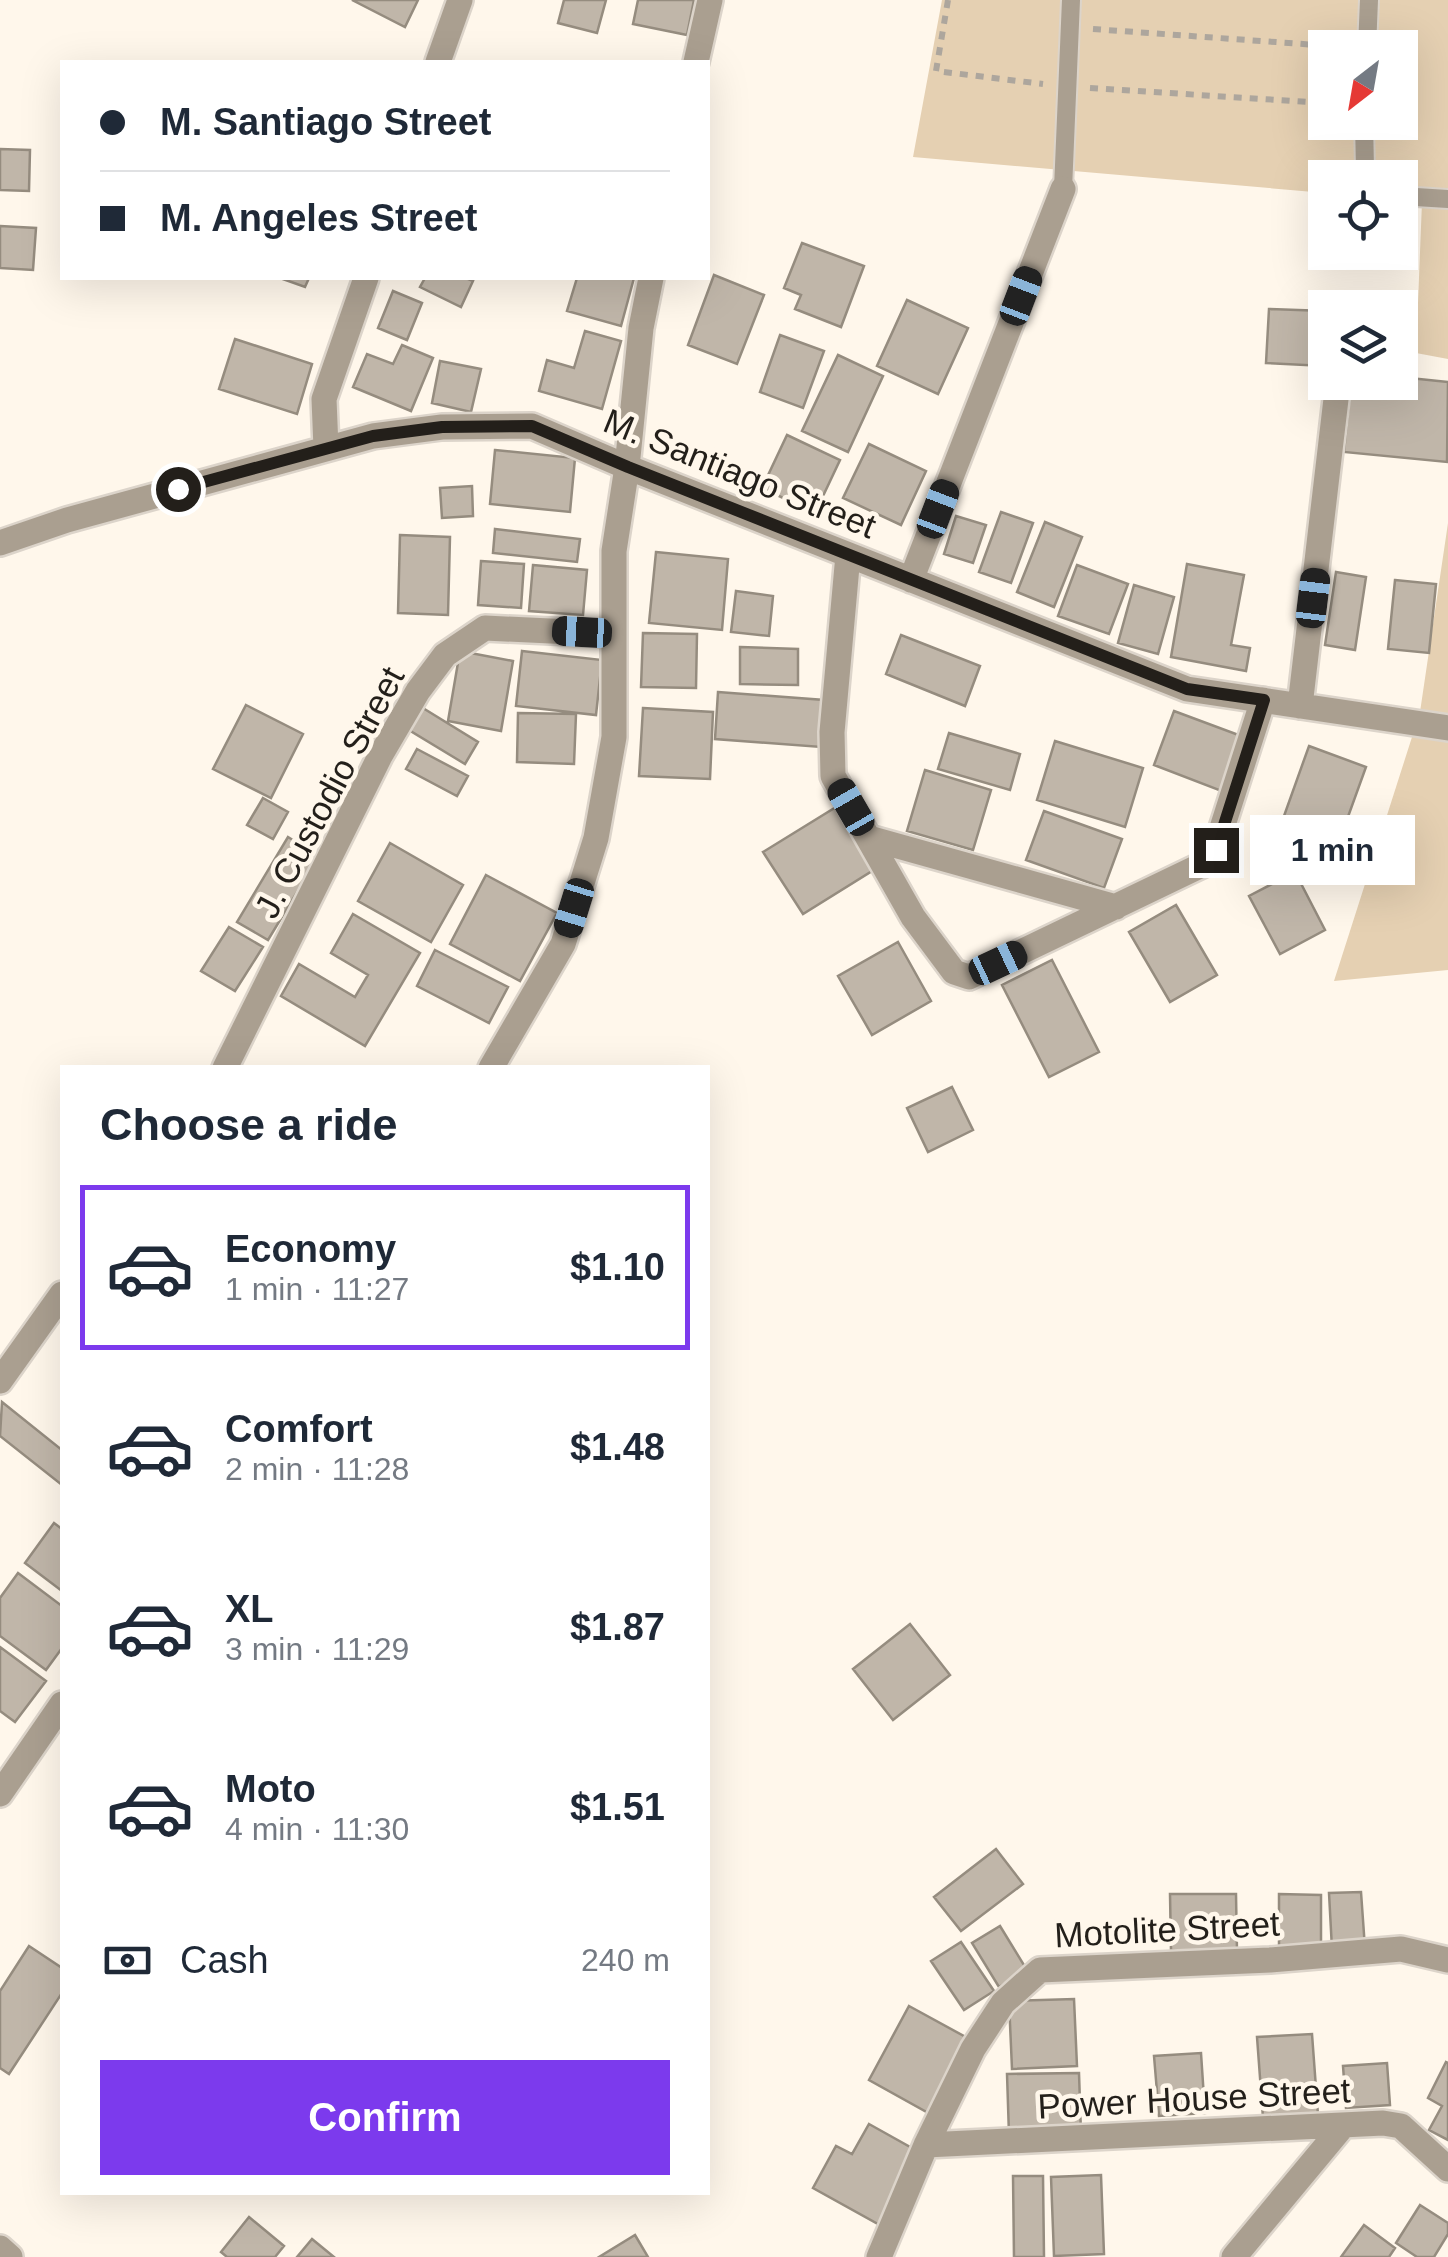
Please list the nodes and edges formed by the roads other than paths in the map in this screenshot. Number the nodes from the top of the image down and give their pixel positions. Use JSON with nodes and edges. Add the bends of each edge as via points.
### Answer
{"nodes":[{"id":1,"x":460,"y":0,"type":"edge"},
{"id":2,"x":710,"y":0,"type":"edge"},
{"id":3,"x":1072,"y":0,"type":"edge"},
{"id":4,"x":1369,"y":0,"type":"edge"},
{"id":5,"x":1368,"y":30,"type":"edge"},
{"id":6,"x":439,"y":60,"type":"edge"},
{"id":7,"x":696,"y":60,"type":"edge"},
{"id":8,"x":1063,"y":189,"type":"joint"},
{"id":9,"x":1418,"y":197,"type":"edge"},
{"id":10,"x":1448,"y":199,"type":"edge"},
{"id":11,"x":365,"y":280,"type":"edge"},
{"id":12,"x":651,"y":280,"type":"edge"},
{"id":13,"x":1336,"y":400,"type":"edge"},
{"id":14,"x":326,"y":448,"type":"junction"},
{"id":15,"x":628,"y":467,"type":"junction"},
{"id":16,"x":0,"y":544,"type":"edge"},
{"id":17,"x":848,"y":555,"type":"junction"},
{"id":18,"x":911,"y":580,"type":"junction"},
{"id":19,"x":614,"y":634,"type":"junction"},
{"id":20,"x":1264,"y":700,"type":"junction"},
{"id":21,"x":1300,"y":706,"type":"junction"},
{"id":22,"x":1448,"y":728,"type":"edge"},
{"id":23,"x":868,"y":838,"type":"junction"},
{"id":24,"x":1116,"y":907,"type":"junction"},
{"id":25,"x":226,"y":1065,"type":"edge"},
{"id":26,"x":493,"y":1065,"type":"edge"},
{"id":27,"x":60,"y":1297,"type":"edge"},
{"id":28,"x":0,"y":1381,"type":"edge"},
{"id":29,"x":60,"y":1707,"type":"edge"},
{"id":30,"x":0,"y":1794,"type":"edge"},
{"id":31,"x":1448,"y":1960,"type":"edge"},
{"id":32,"x":1342,"y":2127,"type":"junction"},
{"id":33,"x":926,"y":2145,"type":"junction"},
{"id":34,"x":1448,"y":2169,"type":"edge"},
{"id":35,"x":0,"y":2248,"type":"edge"},
{"id":36,"x":10,"y":2257,"type":"edge"},
{"id":37,"x":879,"y":2257,"type":"edge"},
{"id":38,"x":1234,"y":2257,"type":"edge"}],
"edges":[{"from":1,"to":6,"type":"street"},
{"from":2,"to":7,"type":"street"},
{"from":3,"to":8,"type":"lane"},
{"from":4,"to":5,"type":"lane"},
{"from":8,"to":18,"type":"street"},
{"from":9,"to":10,"type":"lane"},
{"from":11,"to":14,"type":"street","via":[[324,399]]},
{"from":12,"to":15,"type":"street"},
{"from":13,"to":21,"type":"street"},
{"from":14,"to":15,"type":"street","name":"M. Santiago Street","via":[[442,427],[532,426]]},
{"from":14,"to":16,"type":"street","name":"M. Santiago Street"},
{"from":15,"to":17,"type":"street","name":"M. Santiago Street"},
{"from":15,"to":19,"type":"street","via":[[614,551]]},
{"from":17,"to":18,"type":"street","name":"M. Santiago Street"},
{"from":17,"to":23,"type":"street","via":[[833,776]]},
{"from":18,"to":20,"type":"street","name":"M. Santiago Street","via":[[1187,689]]},
{"from":19,"to":25,"type":"street","name":"J. Custodio Street","via":[[485,628],[445,655],[380,756]]},
{"from":19,"to":26,"type":"street","via":[[614,737],[596,838],[563,944]]},
{"from":20,"to":21,"type":"street","name":"M. Santiago Street"},
{"from":20,"to":24,"type":"street","via":[[1216,850],[1204,864]]},
{"from":21,"to":22,"type":"street","name":"M. Santiago Street"},
{"from":23,"to":24,"type":"street"},
{"from":23,"to":24,"type":"street","via":[[913,917],[954,972],[969,977]]},
{"from":27,"to":28,"type":"street"},
{"from":29,"to":30,"type":"street"},
{"from":31,"to":33,"type":"street","name":"Motolite Street","via":[[1402,1948],[1040,1970],[1003,2003]]},
{"from":32,"to":33,"type":"street","name":"Power House Street"},
{"from":32,"to":34,"type":"street","name":"Power House Street","via":[[1402,2126]]},
{"from":32,"to":38,"type":"street"},
{"from":33,"to":37,"type":"street","name":"Motolite Street"},
{"from":35,"to":36,"type":"street"}]}
